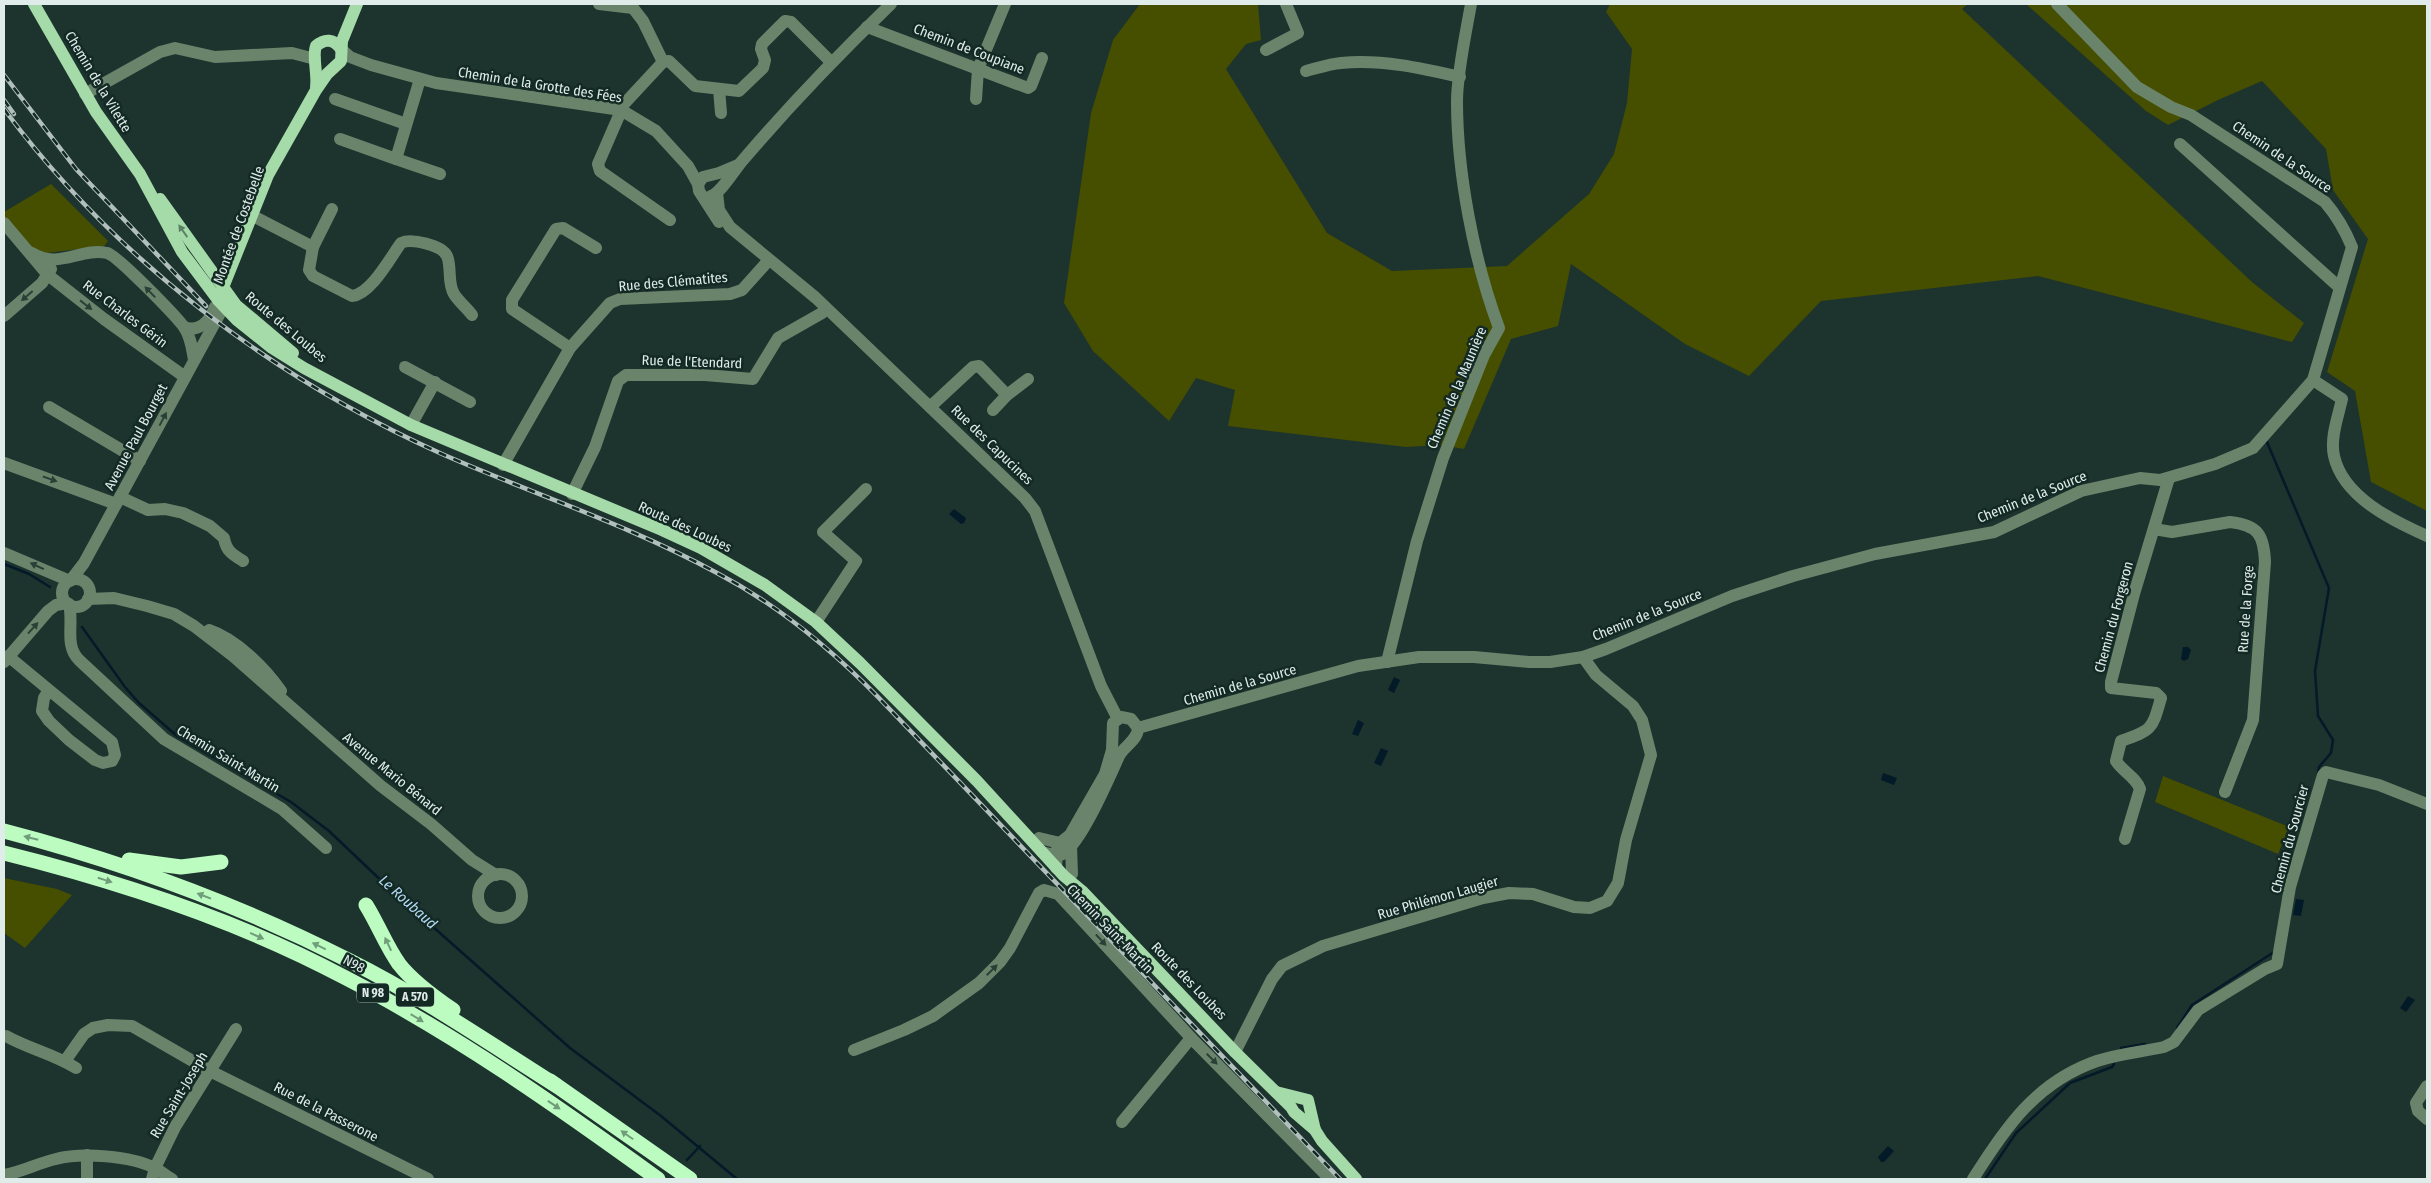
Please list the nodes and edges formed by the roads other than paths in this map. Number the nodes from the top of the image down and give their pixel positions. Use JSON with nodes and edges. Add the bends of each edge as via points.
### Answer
{"nodes":[{"id":1,"x":34,"y":4,"type":"edge"},
{"id":2,"x":350,"y":4,"type":"edge"},
{"id":3,"x":357,"y":4,"type":"edge"},
{"id":4,"x":599,"y":4,"type":"edge"},
{"id":5,"x":891,"y":4,"type":"edge"},
{"id":6,"x":1005,"y":4,"type":"edge"},
{"id":7,"x":1286,"y":4,"type":"edge"},
{"id":8,"x":1471,"y":4,"type":"edge"},
{"id":9,"x":2057,"y":4,"type":"edge"},
{"id":10,"x":867,"y":27,"type":"junction"},
{"id":11,"x":324,"y":42,"type":"junction"},
{"id":12,"x":341,"y":48,"type":"junction"},
{"id":13,"x":1266,"y":50,"type":"dead end"},
{"id":14,"x":292,"y":53,"type":"junction"},
{"id":15,"x":1042,"y":58,"type":"dead end"},
{"id":16,"x":315,"y":61,"type":"junction"},
{"id":17,"x":663,"y":62,"type":"junction"},
{"id":18,"x":831,"y":62,"type":"junction"},
{"id":19,"x":370,"y":65,"type":"junction"},
{"id":20,"x":336,"y":66,"type":"junction"},
{"id":21,"x":978,"y":69,"type":"junction"},
{"id":22,"x":1306,"y":71,"type":"dead end"},
{"id":23,"x":1460,"y":77,"type":"junction"},
{"id":24,"x":420,"y":79,"type":"junction"},
{"id":25,"x":719,"y":89,"type":"junction"},
{"id":26,"x":316,"y":90,"type":"junction"},
{"id":27,"x":85,"y":94,"type":"junction"},
{"id":28,"x":335,"y":99,"type":"dead end"},
{"id":29,"x":976,"y":99,"type":"dead end"},
{"id":30,"x":621,"y":110,"type":"junction"},
{"id":31,"x":721,"y":113,"type":"dead end"},
{"id":32,"x":406,"y":124,"type":"junction"},
{"id":33,"x":340,"y":139,"type":"dead end"},
{"id":34,"x":2180,"y":144,"type":"dead end"},
{"id":35,"x":396,"y":159,"type":"junction"},
{"id":36,"x":738,"y":165,"type":"junction"},
{"id":37,"x":140,"y":174,"type":"junction"},
{"id":38,"x":440,"y":174,"type":"dead end"},
{"id":39,"x":704,"y":182,"type":"junction"},
{"id":40,"x":718,"y":190,"type":"junction"},
{"id":41,"x":332,"y":208,"type":"dead end"},
{"id":42,"x":254,"y":216,"type":"junction"},
{"id":43,"x":670,"y":220,"type":"dead end"},
{"id":44,"x":4,"y":223,"type":"edge"},
{"id":45,"x":313,"y":247,"type":"junction"},
{"id":46,"x":596,"y":248,"type":"dead end"},
{"id":47,"x":29,"y":251,"type":"junction"},
{"id":48,"x":759,"y":252,"type":"junction"},
{"id":49,"x":60,"y":260,"type":"junction"},
{"id":50,"x":769,"y":260,"type":"junction"},
{"id":51,"x":210,"y":271,"type":"junction"},
{"id":52,"x":230,"y":273,"type":"junction"},
{"id":53,"x":48,"y":275,"type":"junction"},
{"id":54,"x":2339,"y":287,"type":"junction"},
{"id":55,"x":223,"y":298,"type":"junction"},
{"id":56,"x":826,"y":309,"type":"junction"},
{"id":57,"x":472,"y":315,"type":"dead end"},
{"id":58,"x":4,"y":316,"type":"edge"},
{"id":59,"x":235,"y":318,"type":"junction"},
{"id":60,"x":214,"y":326,"type":"junction"},
{"id":61,"x":184,"y":327,"type":"junction"},
{"id":62,"x":570,"y":348,"type":"junction"},
{"id":63,"x":194,"y":360,"type":"junction"},
{"id":64,"x":405,"y":367,"type":"dead end"},
{"id":65,"x":185,"y":377,"type":"junction"},
{"id":66,"x":1028,"y":378,"type":"dead end"},
{"id":67,"x":326,"y":380,"type":"junction"},
{"id":68,"x":2313,"y":380,"type":"junction"},
{"id":69,"x":435,"y":382,"type":"junction"},
{"id":70,"x":1007,"y":395,"type":"junction"},
{"id":71,"x":470,"y":402,"type":"dead end"},
{"id":72,"x":49,"y":407,"type":"dead end"},
{"id":73,"x":930,"y":407,"type":"junction"},
{"id":74,"x":993,"y":410,"type":"dead end"},
{"id":75,"x":410,"y":425,"type":"junction"},
{"id":76,"x":140,"y":461,"type":"junction"},
{"id":77,"x":4,"y":463,"type":"edge"},
{"id":78,"x":502,"y":464,"type":"junction"},
{"id":79,"x":2169,"y":478,"type":"junction"},
{"id":80,"x":866,"y":489,"type":"dead end"},
{"id":81,"x":572,"y":494,"type":"junction"},
{"id":82,"x":118,"y":501,"type":"junction"},
{"id":83,"x":2154,"y":529,"type":"junction"},
{"id":84,"x":2427,"y":536,"type":"edge"},
{"id":85,"x":4,"y":554,"type":"edge"},
{"id":86,"x":243,"y":561,"type":"dead end"},
{"id":87,"x":84,"y":563,"type":"junction"},
{"id":88,"x":71,"y":580,"type":"junction"},
{"id":89,"x":86,"y":583,"type":"junction"},
{"id":90,"x":86,"y":601,"type":"junction"},
{"id":91,"x":68,"y":603,"type":"junction"},
{"id":92,"x":147,"y":606,"type":"junction"},
{"id":93,"x":816,"y":622,"type":"junction"},
{"id":94,"x":72,"y":623,"type":"junction"},
{"id":95,"x":1583,"y":657,"type":"junction"},
{"id":96,"x":6,"y":659,"type":"edge"},
{"id":97,"x":1386,"y":662,"type":"junction"},
{"id":98,"x":49,"y":690,"type":"junction"},
{"id":99,"x":1118,"y":718,"type":"junction"},
{"id":100,"x":1138,"y":728,"type":"junction"},
{"id":101,"x":1112,"y":734,"type":"junction"},
{"id":102,"x":1131,"y":741,"type":"junction"},
{"id":103,"x":977,"y":781,"type":"junction"},
{"id":104,"x":2225,"y":792,"type":"dead end"},
{"id":105,"x":2427,"y":804,"type":"edge"},
{"id":106,"x":4,"y":832,"type":"edge"},
{"id":107,"x":1039,"y":838,"type":"junction"},
{"id":108,"x":2125,"y":839,"type":"dead end"},
{"id":109,"x":53,"y":844,"type":"junction"},
{"id":110,"x":1066,"y":844,"type":"junction"},
{"id":111,"x":326,"y":848,"type":"dead end"},
{"id":112,"x":4,"y":853,"type":"edge"},
{"id":113,"x":472,"y":860,"type":"junction"},
{"id":114,"x":221,"y":862,"type":"dead end"},
{"id":115,"x":1056,"y":862,"type":"junction"},
{"id":116,"x":1072,"y":874,"type":"junction"},
{"id":117,"x":496,"y":875,"type":"junction"},
{"id":118,"x":479,"y":890,"type":"junction"},
{"id":119,"x":1082,"y":891,"type":"junction"},
{"id":120,"x":366,"y":905,"type":"dead end"},
{"id":121,"x":236,"y":1029,"type":"dead end"},
{"id":122,"x":6,"y":1036,"type":"dead end"},
{"id":123,"x":1192,"y":1038,"type":"junction"},
{"id":124,"x":854,"y":1050,"type":"dead end"},
{"id":125,"x":1235,"y":1052,"type":"junction"},
{"id":126,"x":65,"y":1061,"type":"junction"},
{"id":127,"x":76,"y":1068,"type":"dead end"},
{"id":128,"x":210,"y":1071,"type":"junction"},
{"id":129,"x":557,"y":1086,"type":"junction"},
{"id":130,"x":2427,"y":1086,"type":"edge"},
{"id":131,"x":2427,"y":1119,"type":"edge"},
{"id":132,"x":1122,"y":1122,"type":"dead end"},
{"id":133,"x":87,"y":1155,"type":"junction"},
{"id":134,"x":154,"y":1174,"type":"edge"},
{"id":135,"x":4,"y":1175,"type":"edge"},
{"id":136,"x":87,"y":1179,"type":"edge"},
{"id":137,"x":172,"y":1179,"type":"edge"},
{"id":138,"x":428,"y":1179,"type":"edge"},
{"id":139,"x":658,"y":1179,"type":"edge"},
{"id":140,"x":689,"y":1179,"type":"edge"},
{"id":141,"x":1330,"y":1179,"type":"edge"},
{"id":142,"x":1356,"y":1179,"type":"edge"},
{"id":143,"x":1972,"y":1179,"type":"edge"}],
"edges":[{"from":1,"to":27,"type":"main road","name":"Chemin de la Vilette"},
{"from":2,"to":11,"type":"main road","name":"Montée de Costebelle","via":[[341,24]]},
{"from":3,"to":12,"type":"main road","name":"Montée de Costebelle"},
{"from":4,"to":17,"type":"street","via":[[632,8],[643,21]]},
{"from":5,"to":10,"type":"street"},
{"from":6,"to":21,"type":"street"},
{"from":7,"to":13,"type":"street","via":[[1298,33]]},
{"from":8,"to":23,"type":"street","name":"Chemin de la Maunière"},
{"from":9,"to":54,"type":"street","name":"Chemin de la Source","via":[[2137,87],[2191,115],[2325,202],[2352,247]]},
{"from":10,"to":18,"type":"street"},
{"from":10,"to":21,"type":"street","name":"Chemin de Coupiane"},
{"from":11,"to":12,"type":"main road","via":[[334,42]]},
{"from":11,"to":14,"type":"street"},
{"from":11,"to":16,"type":"main road","name":"Montée de Costebelle","via":[[314,52]]},
{"from":12,"to":19,"type":"street","name":"Chemin de la Grotte des Fées","via":[[350,57]]},
{"from":12,"to":20,"type":"main road","name":"Montée de Costebelle","via":[[342,58]]},
{"from":14,"to":16,"type":"street"},
{"from":14,"to":27,"type":"street","via":[[216,57],[174,48],[160,52]]},
{"from":15,"to":21,"type":"street","name":"Chemin de Coupiane","via":[[1028,88]]},
{"from":16,"to":20,"type":"main road","via":[[323,68]]},
{"from":16,"to":26,"type":"main road","name":"Montée de Costebelle","via":[[318,74]]},
{"from":17,"to":25,"type":"street","via":[[669,61],[695,86]]},
{"from":17,"to":30,"type":"street"},
{"from":18,"to":25,"type":"street","via":[[791,22],[785,21],[762,44],[763,68],[740,90]]},
{"from":18,"to":36,"type":"street"},
{"from":19,"to":20,"type":"street","name":"Chemin de la Grotte des Fées","via":[[350,62]]},
{"from":19,"to":24,"type":"street","name":"Chemin de la Grotte des Fées"},
{"from":20,"to":26,"type":"main road","name":"Montée de Costebelle"},
{"from":21,"to":29,"type":"street"},
{"from":22,"to":23,"type":"street","via":[[1340,63],[1374,62]]},
{"from":23,"to":97,"type":"street","name":"Chemin de la Maunière","via":[[1457,100],[1465,195],[1489,301],[1499,328],[1484,354],[1443,458],[1417,541]]},
{"from":24,"to":30,"type":"street","name":"Chemin de la Grotte des Fées"},
{"from":24,"to":32,"type":"street"},
{"from":25,"to":31,"type":"street"},
{"from":26,"to":42,"type":"main road","name":"Montée de Costebelle","via":[[268,174]]},
{"from":27,"to":37,"type":"main road","name":"Chemin de la Vilette"},
{"from":28,"to":32,"type":"street"},
{"from":30,"to":39,"type":"street","name":"Chemin de la Grotte des Fées","via":[[656,131]]},
{"from":30,"to":43,"type":"street","via":[[598,164],[600,171]]},
{"from":32,"to":35,"type":"street"},
{"from":33,"to":35,"type":"street"},
{"from":34,"to":54,"type":"street"},
{"from":35,"to":38,"type":"street"},
{"from":36,"to":39,"type":"street"},
{"from":36,"to":40,"type":"street"},
{"from":51,"to":37,"type":"main road","name":"Chemin de la Vilette","one_way":true},
{"from":37,"to":55,"type":"main road","name":"Chemin de la Vilette","via":[[182,252]]},
{"from":39,"to":40,"type":"street","name":"Chemin de la Grotte des Fées","via":[[718,181]]},
{"from":39,"to":40,"type":"street","via":[[710,196]]},
{"from":39,"to":48,"type":"street","name":"Rue des Capucines","via":[[714,215],[726,230]]},
{"from":40,"to":48,"type":"street","name":"Rue des Capucines","via":[[719,210],[726,222]]},
{"from":41,"to":45,"type":"street"},
{"from":42,"to":45,"type":"street"},
{"from":42,"to":52,"type":"main road","name":"Montée de Costebelle"},
{"from":42,"to":55,"type":"main road","name":"Montée de Costebelle"},
{"from":44,"to":47,"type":"street","name":"Rue Charles Gérin"},
{"from":45,"to":57,"type":"street","via":[[308,270],[313,276],[352,296],[366,291],[401,243],[417,240],[447,256],[454,294]]},
{"from":46,"to":62,"type":"street","via":[[563,228],[556,229],[512,300],[512,308]]},
{"from":47,"to":49,"type":"street","via":[[47,260]]},
{"from":47,"to":53,"type":"street","name":"Rue Charles Gérin"},
{"from":48,"to":50,"type":"street","name":"Rue des Capucines"},
{"from":49,"to":53,"type":"street"},
{"from":61,"to":49,"type":"street","one_way":true,"via":[[115,256],[98,252]]},
{"from":50,"to":56,"type":"street","name":"Rue des Capucines"},
{"from":50,"to":62,"type":"street","name":"Rue des Clématites","via":[[742,290],[730,294],[620,299],[610,303]]},
{"from":51,"to":52,"type":"main road","name":"Montée de Costebelle","via":[[221,275]]},
{"from":51,"to":55,"type":"main road","name":"Chemin de la Vilette"},
{"from":52,"to":55,"type":"main road","name":"Montée de Costebelle"},
{"from":53,"to":58,"type":"street","one_way":true},
{"from":53,"to":65,"type":"street","name":"Rue Charles Gérin","one_way":true},
{"from":54,"to":68,"type":"street","name":"Chemin de la Source"},
{"from":55,"to":59,"type":"main road","name":"Route des Loubes"},
{"from":55,"to":60,"type":"street","name":"Avenue Paul Bourget"},
{"from":55,"to":61,"type":"street","via":[[205,324],[196,329]]},
{"from":55,"to":67,"type":"main road","name":"Route des Loubes"},
{"from":56,"to":73,"type":"street","name":"Rue des Capucines"},
{"from":56,"to":81,"type":"street","name":"Rue de l'Etendard","via":[[778,338],[753,379],[626,375],[618,381],[595,446]]},
{"from":59,"to":60,"type":"street","via":[[226,317]]},
{"from":59,"to":67,"type":"main road","name":"Route des Loubes","via":[[272,348]]},
{"from":60,"to":63,"type":"street","name":"Avenue Paul Bourget"},
{"from":61,"to":63,"type":"street","via":[[192,344]]},
{"from":62,"to":78,"type":"street","name":"Rue des Clématites"},
{"from":63,"to":65,"type":"street","name":"Avenue Paul Bourget"},
{"from":64,"to":69,"type":"street"},
{"from":76,"to":65,"type":"street","name":"Avenue Paul Bourget","one_way":true},
{"from":66,"to":70,"type":"street"},
{"from":67,"to":75,"type":"main road","name":"Route des Loubes"},
{"from":68,"to":79,"type":"street","name":"Chemin de la Source","via":[[2253,448]]},
{"from":68,"to":84,"type":"street","via":[[2342,399],[2334,431],[2334,456],[2346,482],[2373,506]]},
{"from":69,"to":71,"type":"street"},
{"from":69,"to":75,"type":"street"},
{"from":70,"to":73,"type":"street","via":[[979,366],[973,367]]},
{"from":70,"to":74,"type":"street"},
{"from":72,"to":76,"type":"street"},
{"from":73,"to":99,"type":"street","name":"Rue des Capucines","via":[[1036,511],[1101,686]]},
{"from":75,"to":78,"type":"main road","name":"Route des Loubes"},
{"from":76,"to":82,"type":"street","name":"Avenue Paul Bourget"},
{"from":77,"to":82,"type":"street","one_way":true},
{"from":78,"to":81,"type":"main road","name":"Route des Loubes"},
{"from":79,"to":83,"type":"street","name":"Chemin du Forgeron"},
{"from":79,"to":95,"type":"street","name":"Chemin de la Source","via":[[2140,478],[2081,491],[1994,532],[1875,554],[1793,576],[1732,596]]},
{"from":80,"to":93,"type":"street","via":[[823,532],[856,561]]},
{"from":81,"to":93,"type":"main road","name":"Route des Loubes","via":[[701,548],[765,585]]},
{"from":82,"to":86,"type":"street","via":[[148,510],[182,513],[210,526],[224,538],[230,553]]},
{"from":82,"to":87,"type":"street","name":"Avenue Paul Bourget"},
{"from":83,"to":104,"type":"street","name":"Rue de la Forge","via":[[2172,532],[2239,523],[2255,530],[2264,545],[2253,720]]},
{"from":83,"to":108,"type":"street","name":"Chemin du Forgeron","via":[[2111,682],[2111,688],[2156,694],[2161,698],[2154,722],[2145,733],[2121,741],[2116,762],[2138,781],[2140,788]]},
{"from":88,"to":85,"type":"street","one_way":true},
{"from":87,"to":88,"type":"street","name":"Avenue Paul Bourget"},
{"from":87,"to":89,"type":"street"},
{"from":88,"to":89,"type":"street","via":[[79,579]]},
{"from":88,"to":91,"type":"street","via":[[62,592]]},
{"from":89,"to":90,"type":"street","via":[[90,591]]},
{"from":89,"to":92,"type":"street","name":"Avenue Mario Bénard","via":[[126,595]]},
{"from":90,"to":91,"type":"street","via":[[76,606]]},
{"from":90,"to":92,"type":"street","name":"Avenue Mario Bénard","via":[[114,598]]},
{"from":90,"to":94,"type":"street","name":"Chemin Saint-Martin"},
{"from":91,"to":94,"type":"street","name":"Chemin Saint-Martin"},
{"from":96,"to":91,"type":"street","one_way":true,"via":[[52,608]]},
{"from":92,"to":113,"type":"street","name":"Avenue Mario Bénard","via":[[174,614],[233,656],[363,771]]},
{"from":93,"to":103,"type":"main road","name":"Route des Loubes","via":[[906,707]]},
{"from":94,"to":111,"type":"street","name":"Chemin Saint-Martin","via":[[69,642],[73,654],[150,726],[187,754],[282,809]]},
{"from":95,"to":97,"type":"street","name":"Chemin de la Source","via":[[1529,662],[1446,656]]},
{"from":95,"to":125,"type":"street","name":"Rue Philémon Laugier","via":[[1596,675],[1633,706],[1642,720],[1652,755],[1626,840],[1618,883],[1607,901],[1590,908],[1574,907],[1533,894],[1509,893],[1482,898],[1323,946],[1282,966]]},
{"from":96,"to":98,"type":"street"},
{"from":97,"to":100,"type":"street","name":"Chemin de la Source","via":[[1358,666]]},
{"from":98,"to":98,"type":"street","via":[[112,742],[115,755],[112,761],[95,760],[49,721],[42,711]]},
{"from":99,"to":100,"type":"street","via":[[1132,719]]},
{"from":99,"to":101,"type":"street","via":[[1112,726]]},
{"from":100,"to":102,"type":"street"},
{"from":101,"to":102,"type":"street","via":[[1120,742]]},
{"from":101,"to":110,"type":"street","via":[[1112,750],[1105,774]]},
{"from":102,"to":110,"type":"street","via":[[1120,754],[1101,795]]},
{"from":103,"to":107,"type":"main road","name":"Route des Loubes"},
{"from":103,"to":115,"type":"main road","name":"Route des Loubes","via":[[1042,852]]},
{"from":105,"to":143,"type":"street","name":"Chemin du Sourcier","via":[[2379,785],[2326,772],[2290,887],[2277,964],[2198,1010],[2174,1042],[2096,1061],[2068,1073],[2048,1087],[2014,1117]]},
{"from":109,"to":106,"type":"highway","one_way":true},
{"from":107,"to":110,"type":"street"},
{"from":107,"to":115,"type":"main road","name":"Route des Loubes"},
{"from":109,"to":114,"type":"highway","via":[[168,867]]},
{"from":129,"to":109,"type":"highway","name":"N 98","number":"A 570","one_way":true,"via":[[351,961],[265,920],[171,883]]},
{"from":110,"to":115,"type":"street"},
{"from":110,"to":116,"type":"street"},
{"from":112,"to":139,"type":"highway","name":"N98","number":"N 98","one_way":true,"via":[[121,885],[207,915],[343,976],[471,1050]]},
{"from":113,"to":117,"type":"street","name":"Avenue Mario Bénard"},
{"from":113,"to":118,"type":"street","via":[[478,872]]},
{"from":115,"to":116,"type":"main road","name":"Route des Loubes"},
{"from":115,"to":119,"type":"main road","name":"Route des Loubes"},
{"from":116,"to":119,"type":"main road","name":"Route des Loubes"},
{"from":117,"to":118,"type":"street","via":[[485,880]]},
{"from":117,"to":118,"type":"street","via":[[512,879],[520,888],[522,901],[516,912],[505,918],[486,914],[479,903]]},
{"from":119,"to":125,"type":"main road","name":"Route des Loubes"},
{"from":129,"to":120,"type":"highway","one_way":true,"via":[[407,974]]},
{"from":121,"to":128,"type":"street","name":"Rue Saint-Joseph"},
{"from":122,"to":126,"type":"street"},
{"from":124,"to":123,"type":"street","name":"Chemin Saint-Martin","one_way":true,"via":[[925,1020],[979,983],[1000,962],[1039,893],[1050,890],[1058,894]]},
{"from":123,"to":132,"type":"street"},
{"from":123,"to":141,"type":"street","name":"Chemin Saint-Martin","one_way":true},
{"from":125,"to":142,"type":"main road","name":"Route des Loubes","via":[[1275,1091],[1299,1107],[1328,1149]]},
{"from":126,"to":127,"type":"street"},
{"from":126,"to":128,"type":"street","name":"Rue de la Passerone","via":[[84,1034],[93,1028],[132,1026]]},
{"from":128,"to":134,"type":"street","name":"Rue Saint-Joseph","via":[[176,1127]]},
{"from":128,"to":138,"type":"street","name":"Rue de la Passerone"},
{"from":140,"to":129,"type":"highway","one_way":true},
{"from":130,"to":131,"type":"street","via":[[2416,1103],[2418,1111]]},
{"from":133,"to":134,"type":"street","via":[[114,1157]]},
{"from":133,"to":135,"type":"street","via":[[56,1158]]},
{"from":133,"to":136,"type":"street"},
{"from":134,"to":137,"type":"street"}]}
